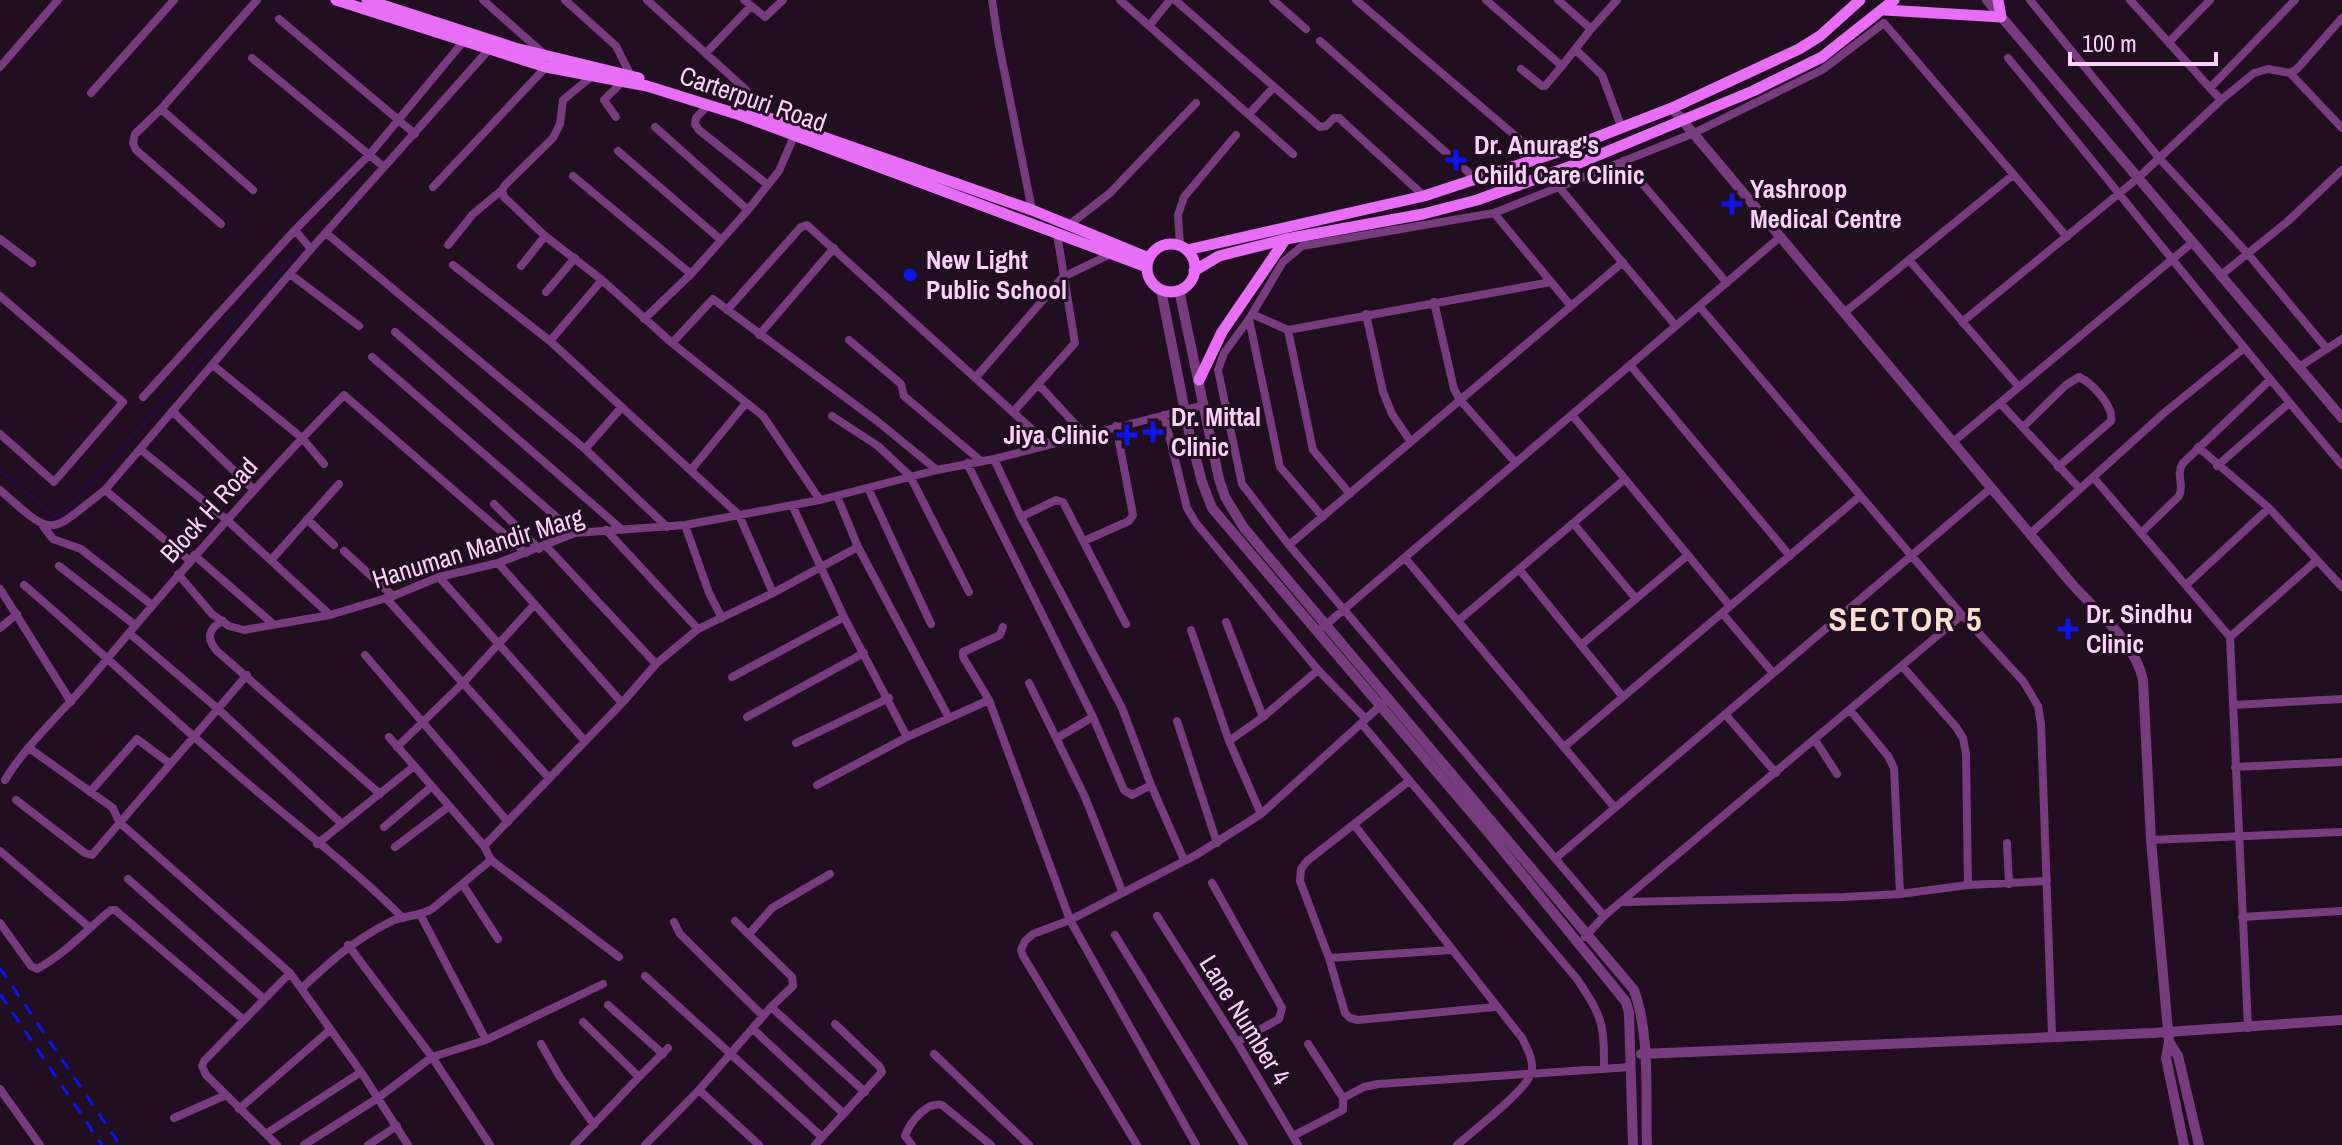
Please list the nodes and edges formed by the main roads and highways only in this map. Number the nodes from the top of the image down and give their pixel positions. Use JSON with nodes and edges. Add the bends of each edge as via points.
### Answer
{"nodes":[{"id":1,"x":336,"y":0,"type":"edge"},
{"id":2,"x":367,"y":0,"type":"edge"},
{"id":3,"x":1860,"y":0,"type":"edge"},
{"id":4,"x":1894,"y":0,"type":"edge"},
{"id":5,"x":1998,"y":0,"type":"edge"},
{"id":6,"x":1885,"y":10,"type":"junction"},
{"id":7,"x":492,"y":45,"type":"junction"},
{"id":8,"x":550,"y":64,"type":"junction"},
{"id":9,"x":626,"y":79,"type":"junction"},
{"id":10,"x":1286,"y":239,"type":"junction"},
{"id":11,"x":1184,"y":248,"type":"junction"},
{"id":12,"x":1148,"y":262,"type":"junction"},
{"id":13,"x":1194,"y":271,"type":"junction"},
{"id":14,"x":1199,"y":380,"type":"road end"}],
"edges":[{"from":1,"to":7,"type":"main road","name":"Carterpuri Road","via":[[463,42]]},
{"from":2,"to":7,"type":"main road","name":"Carterpuri Road"},
{"from":3,"to":11,"type":"main road","via":[[1799,49],[1672,108],[1540,157],[1424,196]]},
{"from":4,"to":6,"type":"main road"},
{"from":5,"to":6,"type":"main road","via":[[2001,17]]},
{"from":6,"to":10,"type":"main road","via":[[1822,57],[1577,164],[1423,214]]},
{"from":7,"to":8,"type":"main road","name":"Carterpuri Road"},
{"from":8,"to":9,"type":"main road","name":"Carterpuri Road"},
{"from":8,"to":9,"type":"main road","name":"Carterpuri Road","via":[[591,77]]},
{"from":9,"to":12,"type":"main road","name":"Carterpuri Road","via":[[885,167],[1111,254]]},
{"from":9,"to":12,"type":"main road","name":"Carterpuri Road","via":[[768,117],[1032,210]]},
{"from":10,"to":13,"type":"main road","via":[[1219,256]]},
{"from":10,"to":14,"type":"main road","via":[[1222,332]]},
{"from":11,"to":12,"type":"main road","via":[[1162,245]]},
{"from":11,"to":13,"type":"main road"},
{"from":12,"to":13,"type":"main road","via":[[1153,284],[1161,290],[1179,290]]}]}
